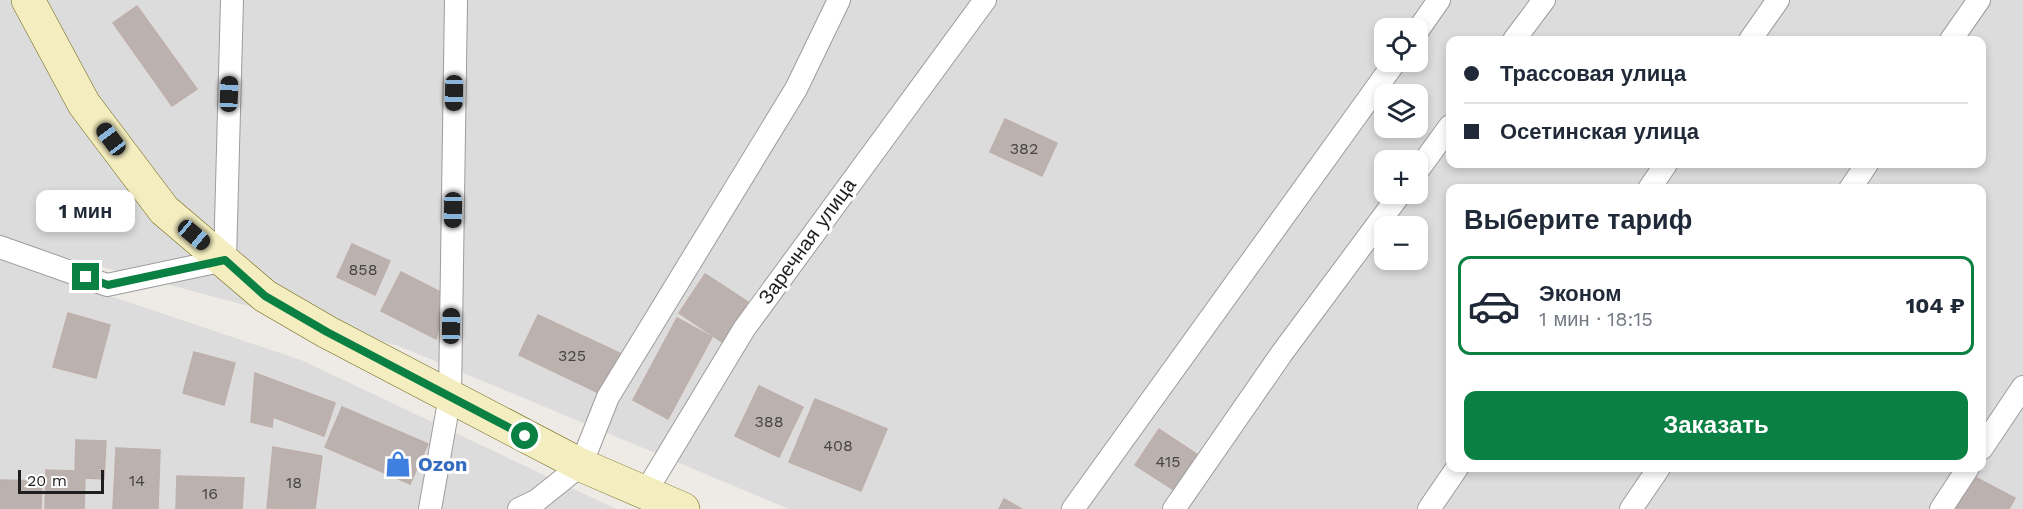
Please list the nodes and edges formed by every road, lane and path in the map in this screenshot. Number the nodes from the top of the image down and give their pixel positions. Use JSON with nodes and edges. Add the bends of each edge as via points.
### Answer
{"nodes":[{"id":1,"x":27,"y":0,"type":"edge"},
{"id":2,"x":232,"y":0,"type":"edge"},
{"id":3,"x":456,"y":0,"type":"edge"},
{"id":4,"x":839,"y":0,"type":"edge"},
{"id":5,"x":985,"y":0,"type":"edge"},
{"id":6,"x":1439,"y":0,"type":"edge"},
{"id":7,"x":1544,"y":0,"type":"edge"},
{"id":8,"x":1778,"y":0,"type":"edge"},
{"id":9,"x":1979,"y":0,"type":"edge"},
{"id":10,"x":1426,"y":18,"type":"edge"},
{"id":11,"x":1517,"y":36,"type":"edge"},
{"id":12,"x":1753,"y":36,"type":"edge"},
{"id":13,"x":1954,"y":36,"type":"edge"},
{"id":14,"x":1388,"y":72,"type":"edge"},
{"id":15,"x":1446,"y":132,"type":"edge"},
{"id":16,"x":1428,"y":156,"type":"edge"},
{"id":17,"x":1663,"y":168,"type":"edge"},
{"id":18,"x":1864,"y":168,"type":"edge"},
{"id":19,"x":1652,"y":184,"type":"edge"},
{"id":20,"x":1853,"y":184,"type":"edge"},
{"id":21,"x":1393,"y":204,"type":"edge"},
{"id":22,"x":0,"y":248,"type":"edge"},
{"id":23,"x":225,"y":260,"type":"junction"},
{"id":24,"x":2023,"y":387,"type":"edge"},
{"id":25,"x":450,"y":396,"type":"junction"},
{"id":26,"x":1986,"y":442,"type":"edge"},
{"id":27,"x":581,"y":465,"type":"junction"},
{"id":28,"x":1454,"y":472,"type":"edge"},
{"id":29,"x":1656,"y":472,"type":"edge"},
{"id":30,"x":1965,"y":472,"type":"edge"},
{"id":31,"x":645,"y":493,"type":"junction"},
{"id":32,"x":430,"y":509,"type":"edge"},
{"id":33,"x":519,"y":509,"type":"edge"},
{"id":34,"x":683,"y":509,"type":"edge"},
{"id":35,"x":1073,"y":509,"type":"edge"},
{"id":36,"x":1174,"y":509,"type":"edge"},
{"id":37,"x":1429,"y":509,"type":"edge"},
{"id":38,"x":1631,"y":509,"type":"edge"},
{"id":39,"x":1941,"y":509,"type":"edge"}],
"edges":[{"from":1,"to":23,"type":"street","via":[[84,104],[164,210]]},
{"from":2,"to":23,"type":"street"},
{"from":3,"to":25,"type":"street"},
{"from":4,"to":27,"type":"street","via":[[796,89],[608,397]]},
{"from":5,"to":31,"type":"street","name":"Заречная улица","via":[[744,328]]},
{"from":6,"to":10,"type":"street"},
{"from":7,"to":11,"type":"street"},
{"from":8,"to":12,"type":"street"},
{"from":9,"to":13,"type":"street"},
{"from":14,"to":35,"type":"street"},
{"from":15,"to":16,"type":"street"},
{"from":17,"to":19,"type":"street"},
{"from":18,"to":20,"type":"street"},
{"from":21,"to":36,"type":"street","via":[[1282,353]]},
{"from":22,"to":23,"type":"street","via":[[108,285]]},
{"from":23,"to":25,"type":"street","via":[[265,296]]},
{"from":24,"to":26,"type":"street"},
{"from":25,"to":27,"type":"street"},
{"from":25,"to":32,"type":"street"},
{"from":27,"to":31,"type":"street"},
{"from":27,"to":33,"type":"street","via":[[536,501]]},
{"from":28,"to":37,"type":"street"},
{"from":29,"to":38,"type":"street"},
{"from":30,"to":39,"type":"street"},
{"from":31,"to":34,"type":"street"}]}
